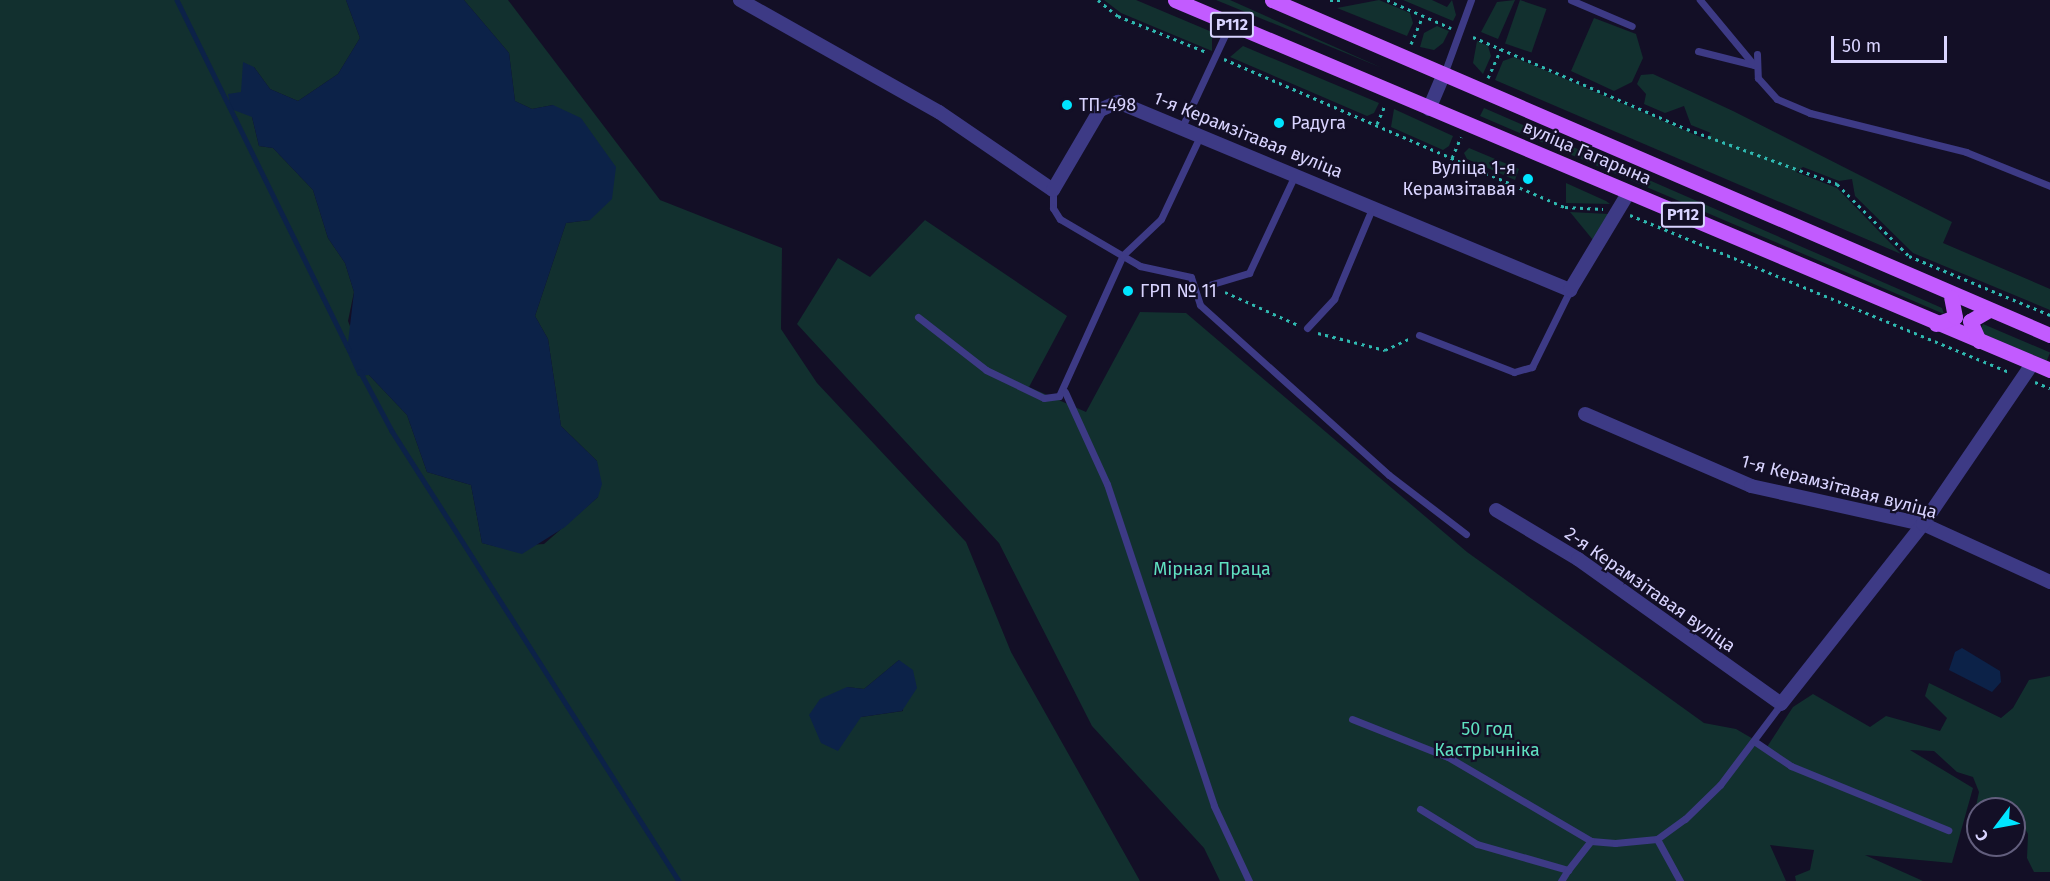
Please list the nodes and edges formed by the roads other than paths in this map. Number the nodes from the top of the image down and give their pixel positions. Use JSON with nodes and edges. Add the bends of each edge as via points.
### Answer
{"nodes":[{"id":1,"x":740,"y":0,"type":"edge"},
{"id":2,"x":1175,"y":0,"type":"edge"},
{"id":3,"x":1272,"y":0,"type":"edge"},
{"id":4,"x":1471,"y":0,"type":"edge"},
{"id":5,"x":1571,"y":0,"type":"edge"},
{"id":6,"x":1700,"y":0,"type":"edge"},
{"id":7,"x":1230,"y":24,"type":"junction"},
{"id":8,"x":1632,"y":26,"type":"dead end"},
{"id":9,"x":1698,"y":51,"type":"dead end"},
{"id":10,"x":1757,"y":54,"type":"dead end"},
{"id":11,"x":1754,"y":65,"type":"junction"},
{"id":12,"x":1444,"y":74,"type":"junction"},
{"id":13,"x":1429,"y":108,"type":"junction"},
{"id":14,"x":1182,"y":127,"type":"junction"},
{"id":15,"x":1202,"y":133,"type":"junction"},
{"id":16,"x":1296,"y":173,"type":"junction"},
{"id":17,"x":2050,"y":186,"type":"edge"},
{"id":18,"x":1053,"y":190,"type":"junction"},
{"id":19,"x":1629,"y":192,"type":"junction"},
{"id":20,"x":1373,"y":206,"type":"junction"},
{"id":21,"x":1123,"y":255,"type":"junction"},
{"id":22,"x":1209,"y":285,"type":"dead end"},
{"id":23,"x":1570,"y":290,"type":"junction"},
{"id":24,"x":1951,"y":297,"type":"junction"},
{"id":25,"x":1987,"y":311,"type":"junction"},
{"id":26,"x":918,"y":317,"type":"dead end"},
{"id":27,"x":1936,"y":324,"type":"junction"},
{"id":28,"x":1307,"y":328,"type":"dead end"},
{"id":29,"x":1419,"y":335,"type":"dead end"},
{"id":30,"x":2050,"y":335,"type":"edge"},
{"id":31,"x":1980,"y":341,"type":"junction"},
{"id":32,"x":2033,"y":363,"type":"junction"},
{"id":33,"x":2050,"y":370,"type":"edge"},
{"id":34,"x":1065,"y":392,"type":"junction"},
{"id":35,"x":1585,"y":414,"type":"dead end"},
{"id":36,"x":1496,"y":510,"type":"dead end"},
{"id":37,"x":1923,"y":524,"type":"junction"},
{"id":38,"x":1466,"y":534,"type":"dead end"},
{"id":39,"x":2050,"y":582,"type":"edge"},
{"id":40,"x":1781,"y":705,"type":"junction"},
{"id":41,"x":1352,"y":719,"type":"dead end"},
{"id":42,"x":1754,"y":741,"type":"junction"},
{"id":43,"x":1420,"y":808,"type":"dead end"},
{"id":44,"x":1948,"y":830,"type":"dead end"},
{"id":45,"x":1657,"y":839,"type":"junction"},
{"id":46,"x":1591,"y":841,"type":"junction"},
{"id":47,"x":1568,"y":870,"type":"junction"},
{"id":48,"x":1249,"y":881,"type":"edge"},
{"id":49,"x":1561,"y":881,"type":"edge"},
{"id":50,"x":1680,"y":881,"type":"edge"}],
"edges":[{"from":1,"to":18,"type":"street","via":[[939,112]]},
{"from":2,"to":7,"type":"main road","name":"вуліца Гагарына","number":"Р112"},
{"from":3,"to":12,"type":"main road","name":"вуліца Гагарына","number":"Р112"},
{"from":4,"to":12,"type":"lane"},
{"from":5,"to":8,"type":"lane"},
{"from":6,"to":11,"type":"lane"},
{"from":7,"to":13,"type":"main road","name":"вуліца Гагарына","number":"Р112"},
{"from":7,"to":14,"type":"lane"},
{"from":9,"to":11,"type":"lane"},
{"from":10,"to":11,"type":"lane"},
{"from":11,"to":17,"type":"lane","via":[[1777,99],[1810,113],[1966,152]]},
{"from":12,"to":13,"type":"street"},
{"from":12,"to":24,"type":"main road","name":"вуліца Гагарына","number":"Р112"},
{"from":13,"to":19,"type":"main road","name":"вуліца Гагарына","number":"Р112"},
{"from":14,"to":15,"type":"street","name":"1-я Керамзітавая вуліца"},
{"from":14,"to":18,"type":"street","name":"1-я Керамзітавая вуліца","via":[[1107,102]]},
{"from":15,"to":16,"type":"street","name":"1-я Керамзітавая вуліца"},
{"from":15,"to":21,"type":"lane","via":[[1161,219]]},
{"from":16,"to":20,"type":"street","name":"1-я Керамзітавая вуліца"},
{"from":16,"to":22,"type":"lane","via":[[1249,273]]},
{"from":18,"to":21,"type":"lane","via":[[1053,208],[1060,219]]},
{"from":19,"to":23,"type":"street"},
{"from":19,"to":27,"type":"main road","name":"вуліца Гагарына","number":"Р112"},
{"from":20,"to":23,"type":"street","name":"1-я Керамзітавая вуліца"},
{"from":20,"to":28,"type":"lane","via":[[1334,299]]},
{"from":21,"to":34,"type":"lane"},
{"from":21,"to":38,"type":"lane","via":[[1140,266],[1191,277],[1200,305],[1389,475]]},
{"from":23,"to":29,"type":"lane","via":[[1532,368],[1514,372]]},
{"from":24,"to":25,"type":"main road","name":"вуліца Гагарына","number":"Р112"},
{"from":24,"to":27,"type":"main road","via":[[1955,317]]},
{"from":25,"to":30,"type":"main road","name":"вуліца Гагарына","number":"Р112"},
{"from":25,"to":31,"type":"main road","via":[[1970,321],[1972,336]]},
{"from":26,"to":34,"type":"lane","via":[[986,370],[1044,398]]},
{"from":27,"to":31,"type":"main road","name":"вуліца Гагарына","number":"Р112"},
{"from":31,"to":32,"type":"main road","name":"вуліца Гагарына","number":"Р112"},
{"from":32,"to":33,"type":"main road","name":"вуліца Гагарына","number":"Р112"},
{"from":32,"to":37,"type":"street"},
{"from":34,"to":48,"type":"lane","via":[[1107,484],[1214,806]]},
{"from":35,"to":37,"type":"street","name":"1-я Керамзітавая вуліца","via":[[1751,486]]},
{"from":36,"to":40,"type":"street","name":"2-я Керамзітавая вуліца","via":[[1605,578]]},
{"from":37,"to":39,"type":"street","name":"1-я Керамзітавая вуліца"},
{"from":37,"to":40,"type":"street"},
{"from":40,"to":42,"type":"lane"},
{"from":41,"to":46,"type":"lane","via":[[1448,757]]},
{"from":42,"to":44,"type":"lane","via":[[1791,766]]},
{"from":42,"to":45,"type":"lane","via":[[1720,785]]},
{"from":43,"to":47,"type":"lane","via":[[1477,844]]},
{"from":45,"to":46,"type":"lane"},
{"from":45,"to":50,"type":"lane"},
{"from":46,"to":47,"type":"lane"},
{"from":47,"to":49,"type":"lane"}]}
